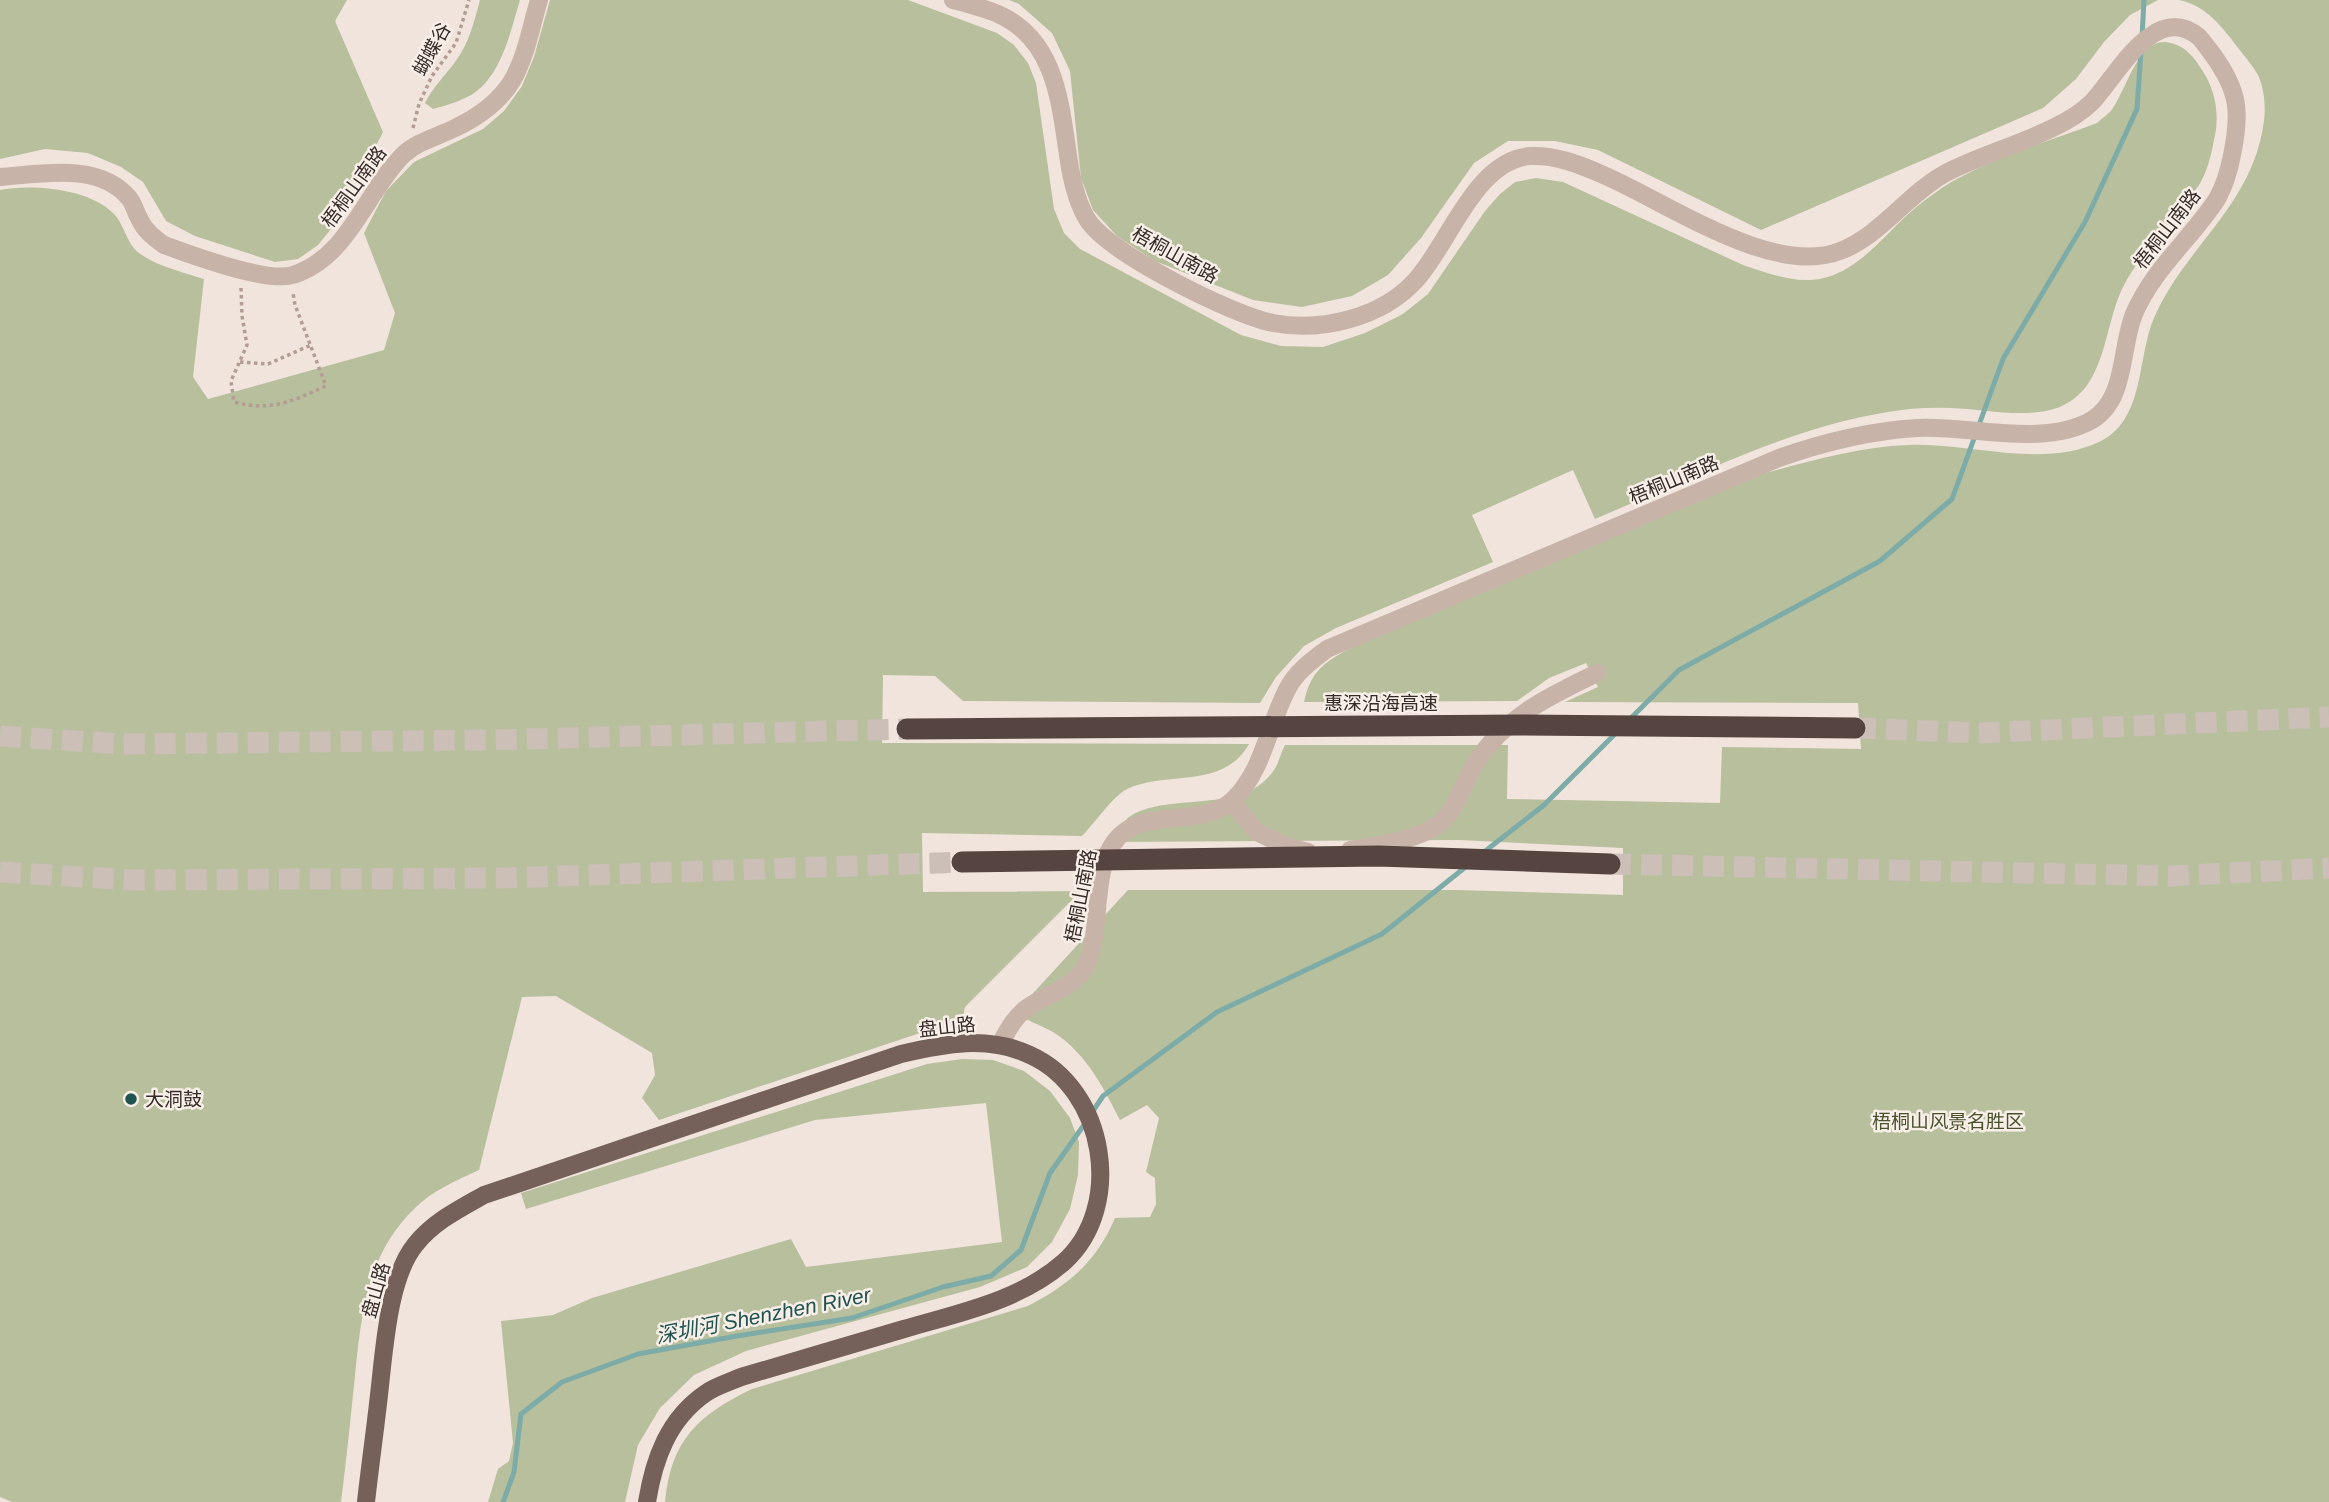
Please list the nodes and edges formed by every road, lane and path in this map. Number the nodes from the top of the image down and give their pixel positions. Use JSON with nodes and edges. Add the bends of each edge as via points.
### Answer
{"nodes":[{"id":1,"x":469,"y":0,"type":"edge"},
{"id":2,"x":539,"y":0,"type":"edge"},
{"id":3,"x":953,"y":0,"type":"edge"},
{"id":4,"x":406,"y":152,"type":"junction"},
{"id":5,"x":0,"y":177,"type":"edge"},
{"id":6,"x":239,"y":268,"type":"junction"},
{"id":7,"x":290,"y":276,"type":"junction"},
{"id":8,"x":311,"y":345,"type":"junction"},
{"id":9,"x":240,"y":362,"type":"junction"},
{"id":10,"x":1597,"y":673,"type":"dead end"},
{"id":11,"x":1855,"y":728,"type":"tunnel mouth"},
{"id":12,"x":907,"y":729,"type":"tunnel mouth"},
{"id":13,"x":1232,"y":802,"type":"junction"},
{"id":14,"x":961,"y":862,"type":"tunnel mouth"},
{"id":15,"x":1610,"y":864,"type":"tunnel mouth"},
{"id":16,"x":1000,"y":1045,"type":"junction"},
{"id":17,"x":366,"y":1502,"type":"edge"},
{"id":18,"x":647,"y":1502,"type":"edge"}],
"edges":[{"from":1,"to":4,"type":"path","name":"蝴蝶谷","via":[[456,43],[419,104]]},
{"from":2,"to":4,"type":"street","name":"梧桐山南路","via":[[522,59],[498,97],[479,115]]},
{"from":3,"to":13,"type":"street","name":"梧桐山南路","via":[[1001,15],[1038,46],[1058,90],[1078,199],[1088,221],[1108,242],[1139,263],[1239,313],[1299,326],[1354,318],[1400,295],[1417,280],[1482,184],[1511,160],[1529,156],[1577,164],[1750,245],[1800,258],[1823,256],[1863,239],[1928,184],[1952,170],[2068,120],[2089,106],[2132,48],[2149,35],[2176,28],[2195,33],[2234,87],[2238,105],[2227,178],[2211,207],[2143,296],[2126,337],[2118,383],[2099,416],[2060,431],[2007,433],[1924,427],[1849,436],[1804,449],[1327,649],[1290,685],[1257,766]]},
{"from":4,"to":7,"type":"street","name":"梧桐山南路","via":[[333,249],[311,267]]},
{"from":5,"to":6,"type":"street","via":[[64,173],[98,177],[124,192],[150,235],[164,245]]},
{"from":6,"to":7,"type":"street","via":[[267,277]]},
{"from":6,"to":9,"type":"path","via":[[247,345]]},
{"from":7,"to":8,"type":"path","via":[[295,305]]},
{"from":8,"to":9,"type":"path","via":[[268,364]]},
{"from":8,"to":9,"type":"path","via":[[326,386],[290,402],[255,408],[234,402],[231,382]]},
{"from":10,"to":13,"type":"street","via":[[1542,700],[1510,723],[1478,758],[1450,811],[1434,827],[1409,837],[1344,852],[1315,853],[1256,832]]},
{"from":11,"to":12,"type":"highway","name":"惠深沿海高速","via":[[1521,724]]},
{"from":13,"to":16,"type":"street","name":"梧桐山南路","via":[[1217,810],[1129,829],[1113,842],[1105,859],[1094,949],[1085,968],[1069,985],[1027,1007],[1008,1027]]},
{"from":14,"to":15,"type":"highway","via":[[1378,856]]},
{"from":16,"to":17,"type":"main road","name":"盘山路","via":[[936,1045],[901,1054],[484,1195],[432,1227],[413,1247],[401,1271],[386,1329]]},
{"from":16,"to":18,"type":"main road","name":"盘山路","via":[[1032,1055],[1057,1073],[1078,1098],[1094,1131],[1100,1195],[1083,1241],[1042,1280],[997,1301],[741,1377],[708,1392],[684,1411],[666,1437],[652,1472]]}]}
